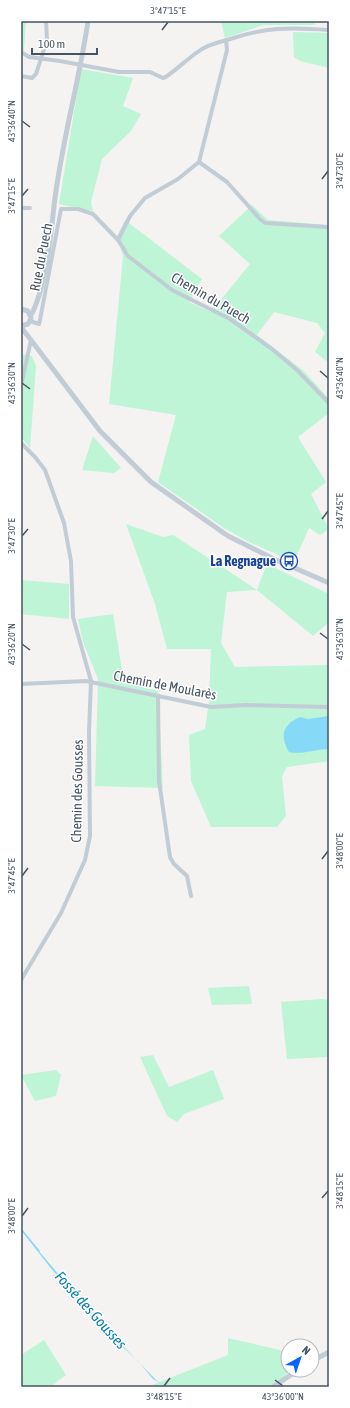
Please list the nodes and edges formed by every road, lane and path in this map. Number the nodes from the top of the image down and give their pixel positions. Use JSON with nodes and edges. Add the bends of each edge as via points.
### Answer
{"nodes":[{"id":1,"x":46,"y":21,"type":"edge"},
{"id":2,"x":88,"y":21,"type":"edge"},
{"id":3,"x":329,"y":30,"type":"edge"},
{"id":4,"x":226,"y":40,"type":"junction"},
{"id":5,"x":21,"y":52,"type":"edge"},
{"id":6,"x":41,"y":58,"type":"junction"},
{"id":7,"x":80,"y":64,"type":"junction"},
{"id":8,"x":21,"y":76,"type":"edge"},
{"id":9,"x":200,"y":162,"type":"junction"},
{"id":10,"x":21,"y":208,"type":"edge"},
{"id":11,"x":30,"y":208,"type":"dead end"},
{"id":12,"x":62,"y":209,"type":"joint"},
{"id":13,"x":327,"y":227,"type":"dead end"},
{"id":14,"x":118,"y":240,"type":"junction"},
{"id":15,"x":35,"y":307,"type":"junction"},
{"id":16,"x":22,"y":309,"type":"edge"},
{"id":17,"x":30,"y":320,"type":"junction"},
{"id":18,"x":21,"y":327,"type":"edge"},
{"id":19,"x":30,"y":338,"type":"junction"},
{"id":20,"x":21,"y":386,"type":"edge"},
{"id":21,"x":329,"y":403,"type":"edge"},
{"id":22,"x":21,"y":443,"type":"edge"},
{"id":23,"x":329,"y":583,"type":"edge"},
{"id":24,"x":91,"y":681,"type":"junction"},
{"id":25,"x":21,"y":684,"type":"edge"},
{"id":26,"x":158,"y":696,"type":"junction"},
{"id":27,"x":329,"y":707,"type":"edge"},
{"id":28,"x":191,"y":896,"type":"dead end"},
{"id":29,"x":21,"y":980,"type":"edge"},
{"id":30,"x":329,"y":1352,"type":"edge"},
{"id":31,"x":320,"y":1357,"type":"edge"},
{"id":32,"x":286,"y":1378,"type":"edge"},
{"id":33,"x":273,"y":1387,"type":"edge"}],
"edges":[{"from":1,"to":6,"type":"street","via":[[47,40]]},
{"from":2,"to":7,"type":"street"},
{"from":3,"to":4,"type":"street","via":[[268,29]]},
{"from":4,"to":7,"type":"street","via":[[199,50],[166,78],[150,72],[119,72]]},
{"from":4,"to":9,"type":"street","via":[[227,50]]},
{"from":5,"to":6,"type":"street","via":[[29,57]]},
{"from":6,"to":7,"type":"street"},
{"from":6,"to":8,"type":"street","via":[[35,76]]},
{"from":7,"to":15,"type":"street","via":[[67,128],[54,218]]},
{"from":9,"to":13,"type":"street","via":[[227,182],[265,223]]},
{"from":9,"to":14,"type":"street","via":[[190,171],[145,198],[130,216]]},
{"from":10,"to":11,"type":"street"},
{"from":12,"to":14,"type":"street","name":"Chemin du Puech","via":[[91,212]]},
{"from":12,"to":17,"type":"street","name":"Rue du Puech","via":[[39,324]]},
{"from":14,"to":21,"type":"street","name":"Chemin du Puech","via":[[128,256],[172,290],[233,321],[282,356],[308,379]]},
{"from":15,"to":16,"type":"street"},
{"from":15,"to":17,"type":"street"},
{"from":16,"to":17,"type":"street"},
{"from":17,"to":18,"type":"street"},
{"from":17,"to":19,"type":"street"},
{"from":18,"to":19,"type":"street"},
{"from":19,"to":20,"type":"street"},
{"from":19,"to":23,"type":"street","via":[[100,431],[151,482],[228,536]]},
{"from":22,"to":24,"type":"street","name":"Chemin des Gousses","via":[[44,470],[64,523],[71,561],[73,617]]},
{"from":24,"to":25,"type":"street","name":"Chemin de Moularès"},
{"from":24,"to":26,"type":"street","name":"Chemin de Moularès"},
{"from":24,"to":29,"type":"street","name":"Chemin des Gousses","via":[[90,836],[85,860],[61,913]]},
{"from":26,"to":27,"type":"street","name":"Chemin de Moularès","via":[[214,707]]},
{"from":26,"to":28,"type":"street","via":[[160,789],[170,857],[187,876]]},
{"from":30,"to":31,"type":"street"},
{"from":32,"to":33,"type":"street"}]}
